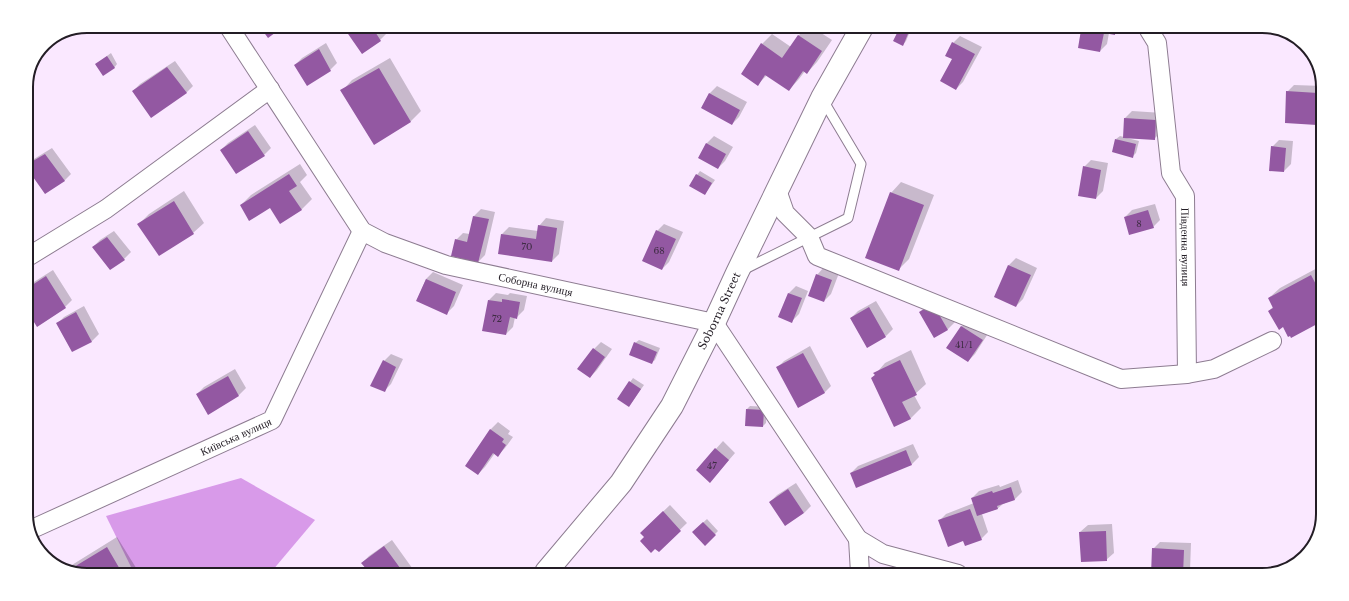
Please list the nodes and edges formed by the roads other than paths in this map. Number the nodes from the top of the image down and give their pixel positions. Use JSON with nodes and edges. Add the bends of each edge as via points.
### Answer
{"nodes":[{"id":1,"x":233,"y":33,"type":"edge"},
{"id":2,"x":859,"y":33,"type":"edge"},
{"id":3,"x":1152,"y":33,"type":"edge"},
{"id":4,"x":270,"y":89,"type":"junction"},
{"id":5,"x":822,"y":98,"type":"junction"},
{"id":6,"x":777,"y":190,"type":"junction"},
{"id":7,"x":362,"y":231,"type":"junction"},
{"id":8,"x":809,"y":237,"type":"junction"},
{"id":9,"x":33,"y":254,"type":"edge"},
{"id":10,"x":737,"y":273,"type":"junction"},
{"id":11,"x":714,"y":323,"type":"junction"},
{"id":12,"x":1272,"y":341,"type":"dead end"},
{"id":13,"x":1187,"y":374,"type":"junction"},
{"id":14,"x":35,"y":528,"type":"edge"},
{"id":15,"x":858,"y":539,"type":"junction"},
{"id":16,"x":549,"y":568,"type":"edge"},
{"id":17,"x":860,"y":568,"type":"edge"},
{"id":18,"x":936,"y":568,"type":"edge"}],
"edges":[{"from":1,"to":4,"type":"street"},
{"from":2,"to":5,"type":"street","name":"Soborna Street"},
{"from":3,"to":13,"type":"street","name":"Південна вулиця","via":[[1157,43],[1170,173],[1185,196]]},
{"from":4,"to":7,"type":"street"},
{"from":4,"to":9,"type":"street","via":[[106,209]]},
{"from":5,"to":6,"type":"street","name":"Soborna Street"},
{"from":5,"to":8,"type":"lane","via":[[861,164],[848,218]]},
{"from":6,"to":8,"type":"street","via":[[785,214]]},
{"from":6,"to":10,"type":"street","name":"Soborna Street"},
{"from":7,"to":11,"type":"street","name":"Соборна вулиця","via":[[385,243],[446,265]]},
{"from":7,"to":14,"type":"street","name":"Київська вулиця","via":[[272,420]]},
{"from":8,"to":10,"type":"lane"},
{"from":8,"to":13,"type":"street","via":[[817,256],[1121,379]]},
{"from":10,"to":11,"type":"street","name":"Soborna Street"},
{"from":11,"to":15,"type":"street"},
{"from":11,"to":16,"type":"street","name":"Soborna Street","via":[[672,406],[621,483]]},
{"from":12,"to":13,"type":"street","via":[[1214,369]]},
{"from":15,"to":17,"type":"street"},
{"from":15,"to":18,"type":"street","via":[[883,554]]}]}
